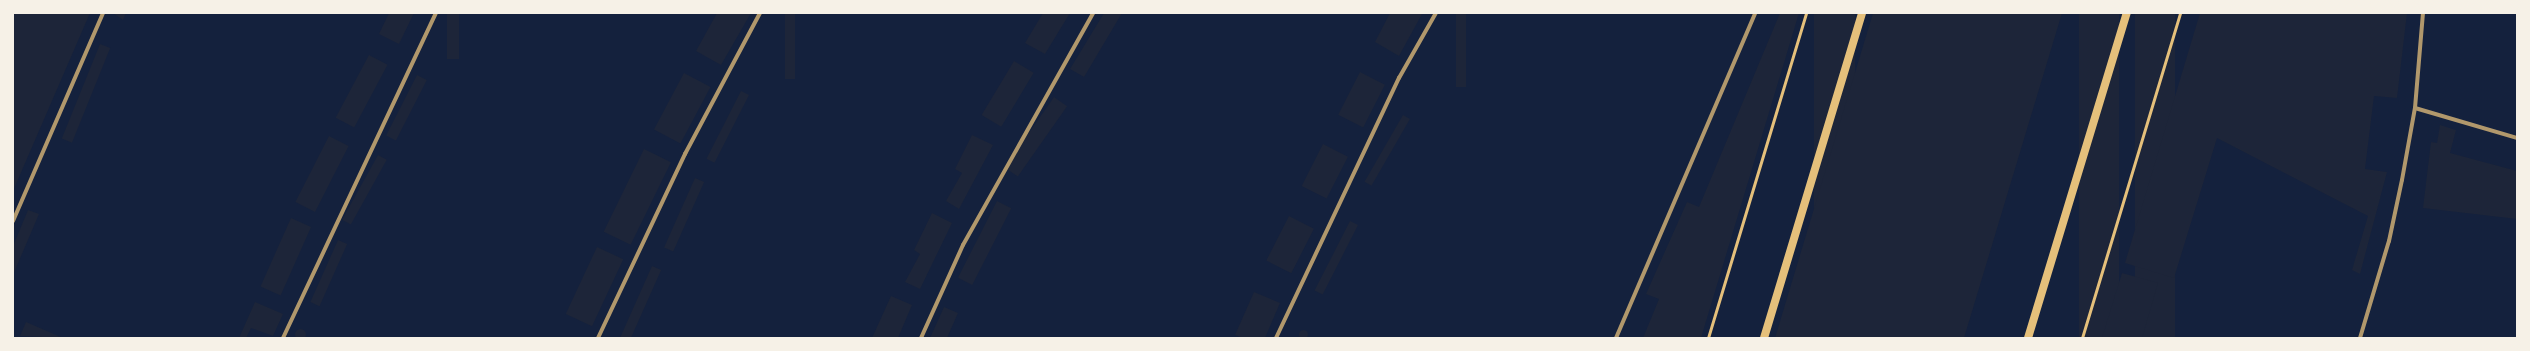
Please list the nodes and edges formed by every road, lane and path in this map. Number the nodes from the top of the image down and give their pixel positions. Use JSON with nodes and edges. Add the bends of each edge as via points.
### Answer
{"nodes":[{"id":1,"x":103,"y":13,"type":"edge"},
{"id":2,"x":436,"y":13,"type":"edge"},
{"id":3,"x":760,"y":13,"type":"edge"},
{"id":4,"x":1093,"y":13,"type":"edge"},
{"id":5,"x":1436,"y":13,"type":"edge"},
{"id":6,"x":1755,"y":13,"type":"edge"},
{"id":7,"x":1806,"y":13,"type":"edge"},
{"id":8,"x":1862,"y":13,"type":"edge"},
{"id":9,"x":2127,"y":13,"type":"edge"},
{"id":10,"x":2180,"y":13,"type":"edge"},
{"id":11,"x":2423,"y":13,"type":"edge"},
{"id":12,"x":2415,"y":108,"type":"junction"},
{"id":13,"x":2517,"y":138,"type":"edge"},
{"id":14,"x":13,"y":221,"type":"edge"},
{"id":15,"x":283,"y":338,"type":"edge"},
{"id":16,"x":598,"y":338,"type":"edge"},
{"id":17,"x":921,"y":338,"type":"edge"},
{"id":18,"x":1276,"y":338,"type":"edge"},
{"id":19,"x":1616,"y":338,"type":"edge"},
{"id":20,"x":1708,"y":338,"type":"edge"},
{"id":21,"x":1764,"y":338,"type":"edge"},
{"id":22,"x":2028,"y":338,"type":"edge"},
{"id":23,"x":2082,"y":338,"type":"edge"},
{"id":24,"x":2360,"y":338,"type":"edge"}],
"edges":[{"from":1,"to":14,"type":"street"},
{"from":2,"to":15,"type":"street"},
{"from":3,"to":16,"type":"street","via":[[685,154]]},
{"from":4,"to":17,"type":"street","via":[[963,245]]},
{"from":5,"to":18,"type":"street","via":[[1399,78]]},
{"from":6,"to":19,"type":"street"},
{"from":7,"to":20,"type":"path"},
{"from":8,"to":21,"type":"main road"},
{"from":9,"to":22,"type":"main road"},
{"from":10,"to":23,"type":"path"},
{"from":11,"to":12,"type":"street"},
{"from":12,"to":13,"type":"street"},
{"from":12,"to":24,"type":"street","via":[[2389,241]]}]}
